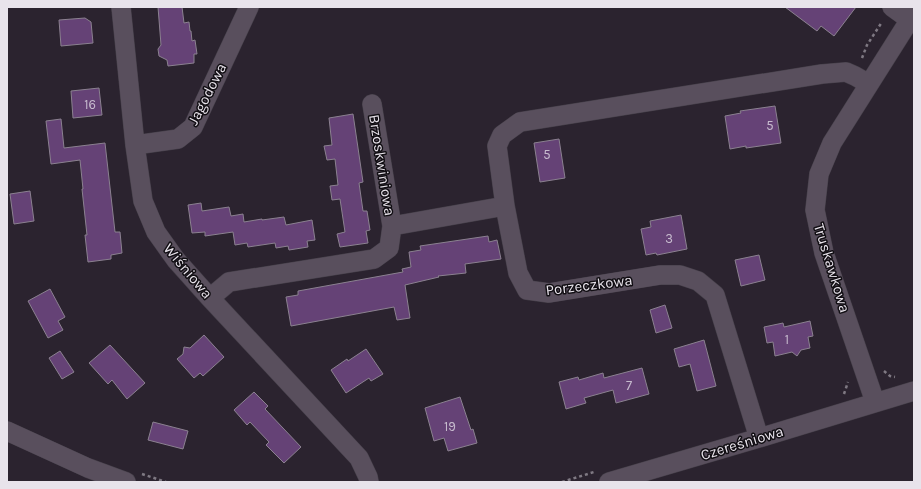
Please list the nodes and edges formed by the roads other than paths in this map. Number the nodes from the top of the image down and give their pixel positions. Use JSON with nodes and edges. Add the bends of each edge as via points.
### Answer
{"nodes":[{"id":1,"x":121,"y":7,"type":"edge"},
{"id":2,"x":249,"y":7,"type":"edge"},
{"id":3,"x":888,"y":13,"type":"edge"},
{"id":4,"x":912,"y":16,"type":"edge"},
{"id":5,"x":862,"y":80,"type":"junction"},
{"id":6,"x":372,"y":104,"type":"dead end"},
{"id":7,"x":135,"y":145,"type":"junction"},
{"id":8,"x":505,"y":206,"type":"junction"},
{"id":9,"x":392,"y":226,"type":"junction"},
{"id":10,"x":210,"y":298,"type":"junction"},
{"id":11,"x":914,"y":391,"type":"edge"},
{"id":12,"x":875,"y":402,"type":"junction"},
{"id":13,"x":7,"y":431,"type":"edge"},
{"id":14,"x":759,"y":438,"type":"junction"},
{"id":15,"x":88,"y":475,"type":"edge"},
{"id":16,"x":603,"y":477,"type":"edge"},
{"id":17,"x":126,"y":482,"type":"edge"},
{"id":18,"x":369,"y":482,"type":"edge"}],
"edges":[{"from":1,"to":7,"type":"street","name":"Wiśniowa"},
{"from":2,"to":7,"type":"street","name":"Jagodowa","via":[[193,127],[178,139]]},
{"from":3,"to":4,"type":"street"},
{"from":4,"to":5,"type":"street","name":"Truskawkowa"},
{"from":5,"to":8,"type":"street","via":[[846,72],[822,74],[520,122],[502,135],[497,146]]},
{"from":5,"to":12,"type":"street","name":"Truskawkowa","via":[[819,174],[815,210],[824,253]]},
{"from":6,"to":9,"type":"street","name":"Brzoskwiniowa"},
{"from":7,"to":10,"type":"street","name":"Wiśniowa","via":[[143,201],[156,232],[176,260]]},
{"from":8,"to":9,"type":"street"},
{"from":8,"to":14,"type":"street","name":"Porzeczkowa","via":[[518,273],[527,290],[549,293],[680,275],[698,281],[715,295]]},
{"from":9,"to":10,"type":"street","via":[[388,248],[374,259],[228,282]]},
{"from":10,"to":18,"type":"street","name":"Wiśniowa","via":[[359,458]]},
{"from":11,"to":12,"type":"street","name":"Czereśniowa"},
{"from":12,"to":14,"type":"street","name":"Czereśniowa"},
{"from":13,"to":15,"type":"street"},
{"from":14,"to":16,"type":"street","name":"Czereśniowa"},
{"from":15,"to":17,"type":"street"}]}
